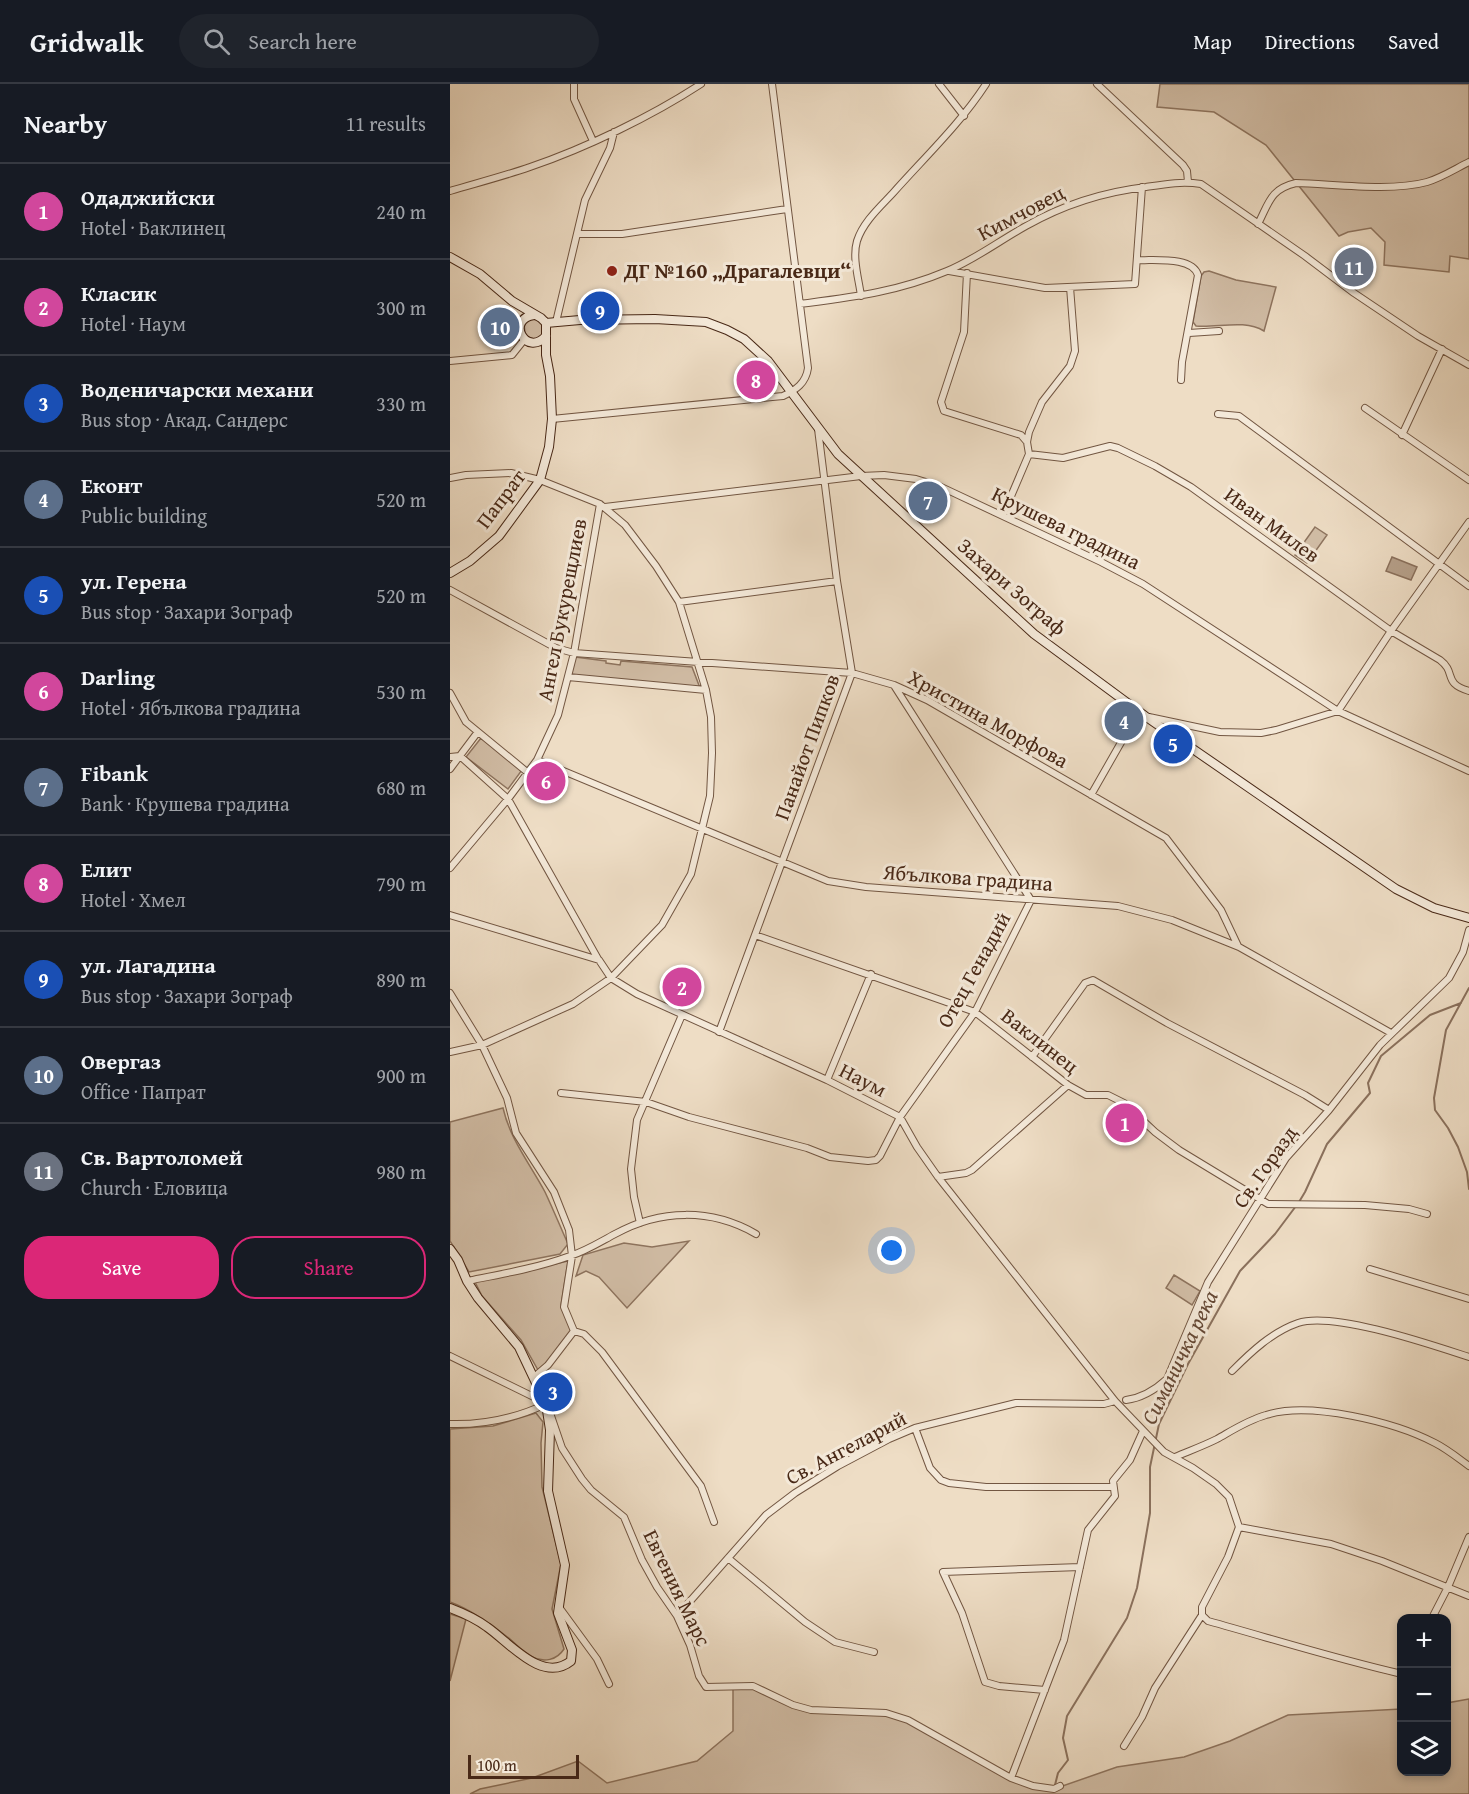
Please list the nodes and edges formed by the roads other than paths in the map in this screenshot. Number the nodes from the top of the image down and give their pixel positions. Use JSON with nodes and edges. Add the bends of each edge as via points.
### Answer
{"nodes":[{"id":1,"x":574,"y":84,"type":"edge"},
{"id":2,"x":701,"y":84,"type":"edge"},
{"id":3,"x":772,"y":84,"type":"edge"},
{"id":4,"x":939,"y":84,"type":"edge"},
{"id":5,"x":986,"y":84,"type":"edge"},
{"id":6,"x":1097,"y":84,"type":"edge"},
{"id":7,"x":964,"y":116,"type":"junction"},
{"id":8,"x":614,"y":132,"type":"junction"},
{"id":9,"x":593,"y":141,"type":"junction"},
{"id":10,"x":1469,"y":162,"type":"edge"},
{"id":11,"x":1188,"y":182,"type":"junction"},
{"id":12,"x":1142,"y":187,"type":"junction"},
{"id":13,"x":450,"y":191,"type":"edge"},
{"id":14,"x":787,"y":210,"type":"junction"},
{"id":15,"x":1258,"y":224,"type":"junction"},
{"id":16,"x":577,"y":234,"type":"junction"},
{"id":17,"x":450,"y":257,"type":"edge"},
{"id":18,"x":1137,"y":260,"type":"junction"},
{"id":19,"x":948,"y":271,"type":"junction"},
{"id":20,"x":967,"y":273,"type":"junction"},
{"id":21,"x":1071,"y":288,"type":"junction"},
{"id":22,"x":861,"y":296,"type":"junction"},
{"id":23,"x":512,"y":301,"type":"junction"},
{"id":24,"x":800,"y":304,"type":"junction"},
{"id":25,"x":534,"y":315,"type":"junction"},
{"id":26,"x":521,"y":322,"type":"junction"},
{"id":27,"x":551,"y":323,"type":"junction"},
{"id":28,"x":1219,"y":331,"type":"dead end"},
{"id":29,"x":1189,"y":333,"type":"junction"},
{"id":30,"x":546,"y":336,"type":"junction"},
{"id":31,"x":524,"y":340,"type":"junction"},
{"id":32,"x":534,"y":343,"type":"junction"},
{"id":33,"x":1442,"y":349,"type":"junction"},
{"id":34,"x":546,"y":355,"type":"junction"},
{"id":35,"x":450,"y":361,"type":"edge"},
{"id":36,"x":1469,"y":365,"type":"edge"},
{"id":37,"x":1181,"y":380,"type":"dead end"},
{"id":38,"x":792,"y":392,"type":"junction"},
{"id":39,"x":1365,"y":408,"type":"dead end"},
{"id":40,"x":1218,"y":414,"type":"dead end"},
{"id":41,"x":552,"y":419,"type":"junction"},
{"id":42,"x":817,"y":425,"type":"junction"},
{"id":43,"x":1402,"y":435,"type":"junction"},
{"id":44,"x":1027,"y":442,"type":"junction"},
{"id":45,"x":1029,"y":454,"type":"junction"},
{"id":46,"x":861,"y":476,"type":"junction"},
{"id":47,"x":450,"y":478,"type":"edge"},
{"id":48,"x":540,"y":480,"type":"junction"},
{"id":49,"x":824,"y":480,"type":"junction"},
{"id":50,"x":1469,"y":480,"type":"edge"},
{"id":51,"x":602,"y":506,"type":"junction"},
{"id":52,"x":1003,"y":515,"type":"junction"},
{"id":53,"x":1469,"y":522,"type":"edge"},
{"id":54,"x":1437,"y":564,"type":"junction"},
{"id":55,"x":450,"y":573,"type":"edge"},
{"id":56,"x":837,"y":581,"type":"junction"},
{"id":57,"x":1469,"y":586,"type":"edge"},
{"id":58,"x":450,"y":590,"type":"edge"},
{"id":59,"x":679,"y":602,"type":"junction"},
{"id":60,"x":1390,"y":631,"type":"junction"},
{"id":61,"x":574,"y":653,"type":"junction"},
{"id":62,"x":698,"y":663,"type":"junction"},
{"id":63,"x":852,"y":674,"type":"junction"},
{"id":64,"x":568,"y":677,"type":"junction"},
{"id":65,"x":894,"y":685,"type":"junction"},
{"id":66,"x":706,"y":690,"type":"junction"},
{"id":67,"x":1469,"y":691,"type":"edge"},
{"id":68,"x":450,"y":693,"type":"edge"},
{"id":69,"x":1338,"y":711,"type":"junction"},
{"id":70,"x":1142,"y":714,"type":"junction"},
{"id":71,"x":477,"y":733,"type":"junction"},
{"id":72,"x":460,"y":756,"type":"junction"},
{"id":73,"x":450,"y":757,"type":"edge"},
{"id":74,"x":537,"y":760,"type":"junction"},
{"id":75,"x":450,"y":769,"type":"edge"},
{"id":76,"x":1469,"y":771,"type":"edge"},
{"id":77,"x":527,"y":772,"type":"junction"},
{"id":78,"x":1091,"y":795,"type":"junction"},
{"id":79,"x":508,"y":799,"type":"junction"},
{"id":80,"x":703,"y":829,"type":"junction"},
{"id":81,"x":782,"y":863,"type":"junction"},
{"id":82,"x":450,"y":868,"type":"edge"},
{"id":83,"x":1031,"y":900,"type":"junction"},
{"id":84,"x":450,"y":915,"type":"edge"},
{"id":85,"x":1469,"y":918,"type":"edge"},
{"id":86,"x":1469,"y":930,"type":"edge"},
{"id":87,"x":755,"y":935,"type":"junction"},
{"id":88,"x":1239,"y":947,"type":"junction"},
{"id":89,"x":599,"y":960,"type":"junction"},
{"id":90,"x":871,"y":974,"type":"junction"},
{"id":91,"x":611,"y":978,"type":"junction"},
{"id":92,"x":450,"y":993,"type":"edge"},
{"id":93,"x":975,"y":1012,"type":"junction"},
{"id":94,"x":682,"y":1015,"type":"junction"},
{"id":95,"x":719,"y":1032,"type":"junction"},
{"id":96,"x":1391,"y":1033,"type":"junction"},
{"id":97,"x":482,"y":1045,"type":"junction"},
{"id":98,"x":450,"y":1052,"type":"edge"},
{"id":99,"x":1032,"y":1057,"type":"junction"},
{"id":100,"x":827,"y":1080,"type":"junction"},
{"id":101,"x":1068,"y":1085,"type":"junction"},
{"id":102,"x":561,"y":1093,"type":"dead end"},
{"id":103,"x":646,"y":1102,"type":"junction"},
{"id":104,"x":1329,"y":1110,"type":"junction"},
{"id":105,"x":900,"y":1117,"type":"junction"},
{"id":106,"x":938,"y":1177,"type":"junction"},
{"id":107,"x":1261,"y":1200,"type":"junction"},
{"id":108,"x":1427,"y":1214,"type":"dead end"},
{"id":109,"x":640,"y":1223,"type":"junction"},
{"id":110,"x":756,"y":1234,"type":"dead end"},
{"id":111,"x":450,"y":1249,"type":"edge"},
{"id":112,"x":572,"y":1256,"type":"junction"},
{"id":113,"x":1370,"y":1269,"type":"dead end"},
{"id":114,"x":467,"y":1281,"type":"junction"},
{"id":115,"x":1469,"y":1299,"type":"edge"},
{"id":116,"x":574,"y":1330,"type":"junction"},
{"id":117,"x":450,"y":1356,"type":"edge"},
{"id":118,"x":1469,"y":1357,"type":"edge"},
{"id":119,"x":1232,"y":1371,"type":"dead end"},
{"id":120,"x":534,"y":1377,"type":"junction"},
{"id":121,"x":1126,"y":1400,"type":"dead end"},
{"id":122,"x":1115,"y":1401,"type":"junction"},
{"id":123,"x":546,"y":1404,"type":"junction"},
{"id":124,"x":450,"y":1424,"type":"edge"},
{"id":125,"x":915,"y":1428,"type":"junction"},
{"id":126,"x":1143,"y":1431,"type":"junction"},
{"id":127,"x":1175,"y":1458,"type":"junction"},
{"id":128,"x":1469,"y":1466,"type":"edge"},
{"id":129,"x":1113,"y":1487,"type":"junction"},
{"id":130,"x":714,"y":1522,"type":"dead end"},
{"id":131,"x":1239,"y":1527,"type":"junction"},
{"id":132,"x":1469,"y":1537,"type":"edge"},
{"id":133,"x":728,"y":1558,"type":"junction"},
{"id":134,"x":1080,"y":1567,"type":"junction"},
{"id":135,"x":1448,"y":1587,"type":"junction"},
{"id":136,"x":1469,"y":1596,"type":"edge"},
{"id":137,"x":559,"y":1606,"type":"junction"},
{"id":138,"x":450,"y":1608,"type":"edge"},
{"id":139,"x":1434,"y":1614,"type":"edge"},
{"id":140,"x":1202,"y":1615,"type":"junction"},
{"id":141,"x":676,"y":1616,"type":"junction"},
{"id":142,"x":874,"y":1652,"type":"dead end"},
{"id":143,"x":1397,"y":1673,"type":"edge"},
{"id":144,"x":609,"y":1684,"type":"dead end"},
{"id":145,"x":1045,"y":1690,"type":"junction"},
{"id":146,"x":1124,"y":1746,"type":"dead end"},
{"id":147,"x":1011,"y":1778,"type":"junction"},
{"id":148,"x":1057,"y":1788,"type":"dead end"}],
"edges":[{"from":1,"to":9,"type":"street","via":[[574,99]]},
{"from":2,"to":8,"type":"street"},
{"from":3,"to":14,"type":"street"},
{"from":4,"to":7,"type":"street"},
{"from":5,"to":7,"type":"street"},
{"from":6,"to":11,"type":"street","via":[[1183,165]]},
{"from":7,"to":22,"type":"street","via":[[862,230],[856,255]]},
{"from":8,"to":9,"type":"street"},
{"from":8,"to":16,"type":"street","via":[[585,200]]},
{"from":9,"to":13,"type":"street","via":[[531,166]]},
{"from":10,"to":15,"type":"street","via":[[1410,185],[1287,185],[1277,190]]},
{"from":11,"to":12,"type":"street","name":"Кимчовец"},
{"from":11,"to":15,"type":"street","via":[[1200,184]]},
{"from":12,"to":18,"type":"street"},
{"from":12,"to":19,"type":"street","name":"Кимчовец","via":[[1085,199],[1057,210]]},
{"from":14,"to":16,"type":"street","via":[[622,234]]},
{"from":14,"to":24,"type":"street"},
{"from":15,"to":33,"type":"street","via":[[1354,293]]},
{"from":16,"to":27,"type":"street"},
{"from":17,"to":23,"type":"street","via":[[480,274]]},
{"from":18,"to":21,"type":"street","via":[[1135,284]]},
{"from":18,"to":29,"type":"street","via":[[1187,262],[1196,268]]},
{"from":19,"to":20,"type":"street"},
{"from":19,"to":22,"type":"street","name":"Кимчовец","via":[[889,292]]},
{"from":20,"to":21,"type":"street","via":[[1044,288]]},
{"from":20,"to":44,"type":"street","via":[[964,332],[940,402],[944,411],[1021,435]]},
{"from":21,"to":44,"type":"street","via":[[1075,351],[1070,366],[1042,402]]},
{"from":22,"to":24,"type":"street","name":"Кимчовец"},
{"from":23,"to":25,"type":"street"},
{"from":23,"to":26,"type":"street"},
{"from":24,"to":38,"type":"street","via":[[808,368],[803,382]]},
{"from":25,"to":26,"type":"street"},
{"from":25,"to":27,"type":"street"},
{"from":26,"to":31,"type":"street"},
{"from":27,"to":30,"type":"street"},
{"from":27,"to":38,"type":"street","name":"Захари Зограф","via":[[655,319],[706,322],[744,339],[758,350]]},
{"from":28,"to":29,"type":"street"},
{"from":29,"to":37,"type":"street"},
{"from":30,"to":32,"type":"street"},
{"from":30,"to":34,"type":"street","name":"Папрат"},
{"from":31,"to":32,"type":"street"},
{"from":31,"to":35,"type":"street","via":[[512,355]]},
{"from":32,"to":34,"type":"street"},
{"from":33,"to":36,"type":"street"},
{"from":33,"to":43,"type":"street"},
{"from":34,"to":41,"type":"street","name":"Папрат"},
{"from":38,"to":41,"type":"street","via":[[770,398]]},
{"from":38,"to":42,"type":"street","name":"Захари Зограф"},
{"from":39,"to":43,"type":"street"},
{"from":40,"to":54,"type":"street","via":[[1239,416]]},
{"from":41,"to":48,"type":"street","name":"Папрат"},
{"from":42,"to":46,"type":"street","name":"Захари Зограф","via":[[838,454]]},
{"from":42,"to":49,"type":"street","name":"Панайот Пипков"},
{"from":43,"to":50,"type":"street"},
{"from":44,"to":45,"type":"street"},
{"from":45,"to":52,"type":"street"},
{"from":45,"to":60,"type":"street","name":"Иван Милев","via":[[1063,458],[1110,446],[1137,457],[1191,487]]},
{"from":46,"to":49,"type":"street","name":"Крушева градина"},
{"from":46,"to":52,"type":"street","name":"Крушева градина","via":[[916,479]]},
{"from":46,"to":70,"type":"street","name":"Захари Зограф","via":[[1034,634]]},
{"from":47,"to":48,"type":"street","via":[[512,473]]},
{"from":48,"to":51,"type":"street"},
{"from":48,"to":55,"type":"street","name":"Папрат","via":[[499,536]]},
{"from":49,"to":51,"type":"street","name":"Крушева градина"},
{"from":49,"to":56,"type":"street","name":"Панайот Пипков"},
{"from":51,"to":59,"type":"street","via":[[625,525]]},
{"from":51,"to":61,"type":"street","name":"Ангел Букурещлиев"},
{"from":52,"to":69,"type":"street","name":"Крушева градина","via":[[1143,584]]},
{"from":53,"to":54,"type":"street"},
{"from":54,"to":57,"type":"street"},
{"from":54,"to":60,"type":"street"},
{"from":56,"to":59,"type":"street"},
{"from":56,"to":63,"type":"street","name":"Панайот Пипков"},
{"from":58,"to":61,"type":"street","name":"Христина Морфова","via":[[556,648]]},
{"from":59,"to":62,"type":"street"},
{"from":60,"to":67,"type":"street","name":"Иван Милев","via":[[1440,660],[1446,665],[1452,683]]},
{"from":60,"to":69,"type":"street"},
{"from":61,"to":62,"type":"street","name":"Христина Морфова"},
{"from":61,"to":64,"type":"street","name":"Ангел Букурещлиев"},
{"from":62,"to":63,"type":"street","name":"Христина Морфова"},
{"from":62,"to":66,"type":"street"},
{"from":63,"to":65,"type":"street","name":"Христина Морфова"},
{"from":63,"to":81,"type":"street","name":"Панайот Пипков"},
{"from":64,"to":66,"type":"street"},
{"from":64,"to":74,"type":"street","name":"Ангел Букурещлиев","via":[[558,715]]},
{"from":65,"to":78,"type":"street","name":"Христина Морфова"},
{"from":65,"to":83,"type":"street","name":"Отец Генадий"},
{"from":66,"to":80,"type":"street","via":[[712,753],[710,796]]},
{"from":68,"to":71,"type":"street"},
{"from":69,"to":70,"type":"street","via":[[1261,733],[1220,732]]},
{"from":69,"to":76,"type":"street","name":"Крушева градина"},
{"from":70,"to":78,"type":"street"},
{"from":70,"to":85,"type":"street","name":"Захари Зограф","via":[[1396,889],[1434,908]]},
{"from":71,"to":72,"type":"street"},
{"from":71,"to":77,"type":"street"},
{"from":72,"to":73,"type":"street"},
{"from":72,"to":75,"type":"street"},
{"from":72,"to":79,"type":"street","name":"Наум"},
{"from":74,"to":77,"type":"street","name":"Ангел Букурещлиев"},
{"from":74,"to":80,"type":"street","name":"Ябълкова градина"},
{"from":77,"to":79,"type":"street","name":"Ангел Букурещлиев"},
{"from":78,"to":88,"type":"street","name":"Христина Морфова","via":[[1166,838],[1221,910]]},
{"from":79,"to":82,"type":"street","name":"Ангел Букурещлиев"},
{"from":79,"to":89,"type":"street","name":"Наум"},
{"from":80,"to":81,"type":"street","name":"Ябълкова градина"},
{"from":80,"to":91,"type":"street","via":[[691,874],[662,926]]},
{"from":81,"to":83,"type":"street","name":"Ябълкова градина","via":[[828,881],[866,887]]},
{"from":81,"to":87,"type":"street","name":"Панайот Пипков"},
{"from":83,"to":88,"type":"street","name":"Ябълкова градина","via":[[1118,906],[1172,920]]},
{"from":83,"to":93,"type":"street","name":"Отец Генадий"},
{"from":84,"to":89,"type":"street"},
{"from":86,"to":96,"type":"street","name":"Св. Горазд","via":[[1449,978]]},
{"from":87,"to":90,"type":"street","name":"Ваклинец"},
{"from":87,"to":95,"type":"street","name":"Панайот Пипков"},
{"from":88,"to":96,"type":"street","name":"Ябълкова градина"},
{"from":89,"to":91,"type":"street","name":"Наум"},
{"from":90,"to":93,"type":"street","name":"Ваклинец"},
{"from":90,"to":100,"type":"street"},
{"from":91,"to":94,"type":"street","name":"Наум"},
{"from":91,"to":97,"type":"street","via":[[573,1004]]},
{"from":92,"to":97,"type":"street"},
{"from":93,"to":99,"type":"street","name":"Ваклинец"},
{"from":93,"to":105,"type":"street","name":"Отец Генадий"},
{"from":94,"to":95,"type":"street","name":"Наум"},
{"from":94,"to":103,"type":"street"},
{"from":95,"to":100,"type":"street","name":"Наум"},
{"from":96,"to":104,"type":"street","name":"Св. Горазд"},
{"from":97,"to":98,"type":"street"},
{"from":97,"to":112,"type":"street","via":[[507,1098],[516,1133],[554,1192],[569,1230]]},
{"from":99,"to":101,"type":"street","name":"Ваклинец"},
{"from":99,"to":104,"type":"street","via":[[1085,983],[1093,980]]},
{"from":100,"to":105,"type":"street","name":"Наум"},
{"from":101,"to":106,"type":"street","via":[[972,1170]]},
{"from":101,"to":107,"type":"street","name":"Ваклинец","via":[[1086,1095],[1108,1095],[1124,1103],[1179,1150]]},
{"from":102,"to":103,"type":"street","name":"Отец Генадий"},
{"from":103,"to":105,"type":"street","name":"Отец Генадий","via":[[830,1157],[868,1161],[880,1156]]},
{"from":103,"to":109,"type":"street","via":[[637,1120],[631,1169]]},
{"from":104,"to":107,"type":"street","name":"Св. Горазд","via":[[1286,1158]]},
{"from":105,"to":106,"type":"street","name":"Наум"},
{"from":106,"to":122,"type":"street","name":"Наум"},
{"from":107,"to":108,"type":"street","name":"Ваклинец","via":[[1287,1206],[1365,1205]]},
{"from":107,"to":121,"type":"street","name":"Св. Горазд","via":[[1209,1282],[1167,1379],[1157,1388]]},
{"from":109,"to":110,"type":"street","via":[[661,1216],[699,1215],[725,1220]]},
{"from":109,"to":112,"type":"street"},
{"from":111,"to":114,"type":"street"},
{"from":112,"to":114,"type":"street"},
{"from":112,"to":116,"type":"street","via":[[564,1307]]},
{"from":113,"to":115,"type":"street"},
{"from":114,"to":120,"type":"street","via":[[515,1341]]},
{"from":116,"to":120,"type":"street"},
{"from":116,"to":130,"type":"street","via":[[584,1334],[602,1352],[701,1486]]},
{"from":117,"to":123,"type":"street"},
{"from":118,"to":119,"type":"street","via":[[1420,1341],[1323,1319],[1284,1329]]},
{"from":120,"to":123,"type":"street"},
{"from":122,"to":125,"type":"street","name":"Св. Ангеларий","via":[[1017,1403]]},
{"from":122,"to":126,"type":"street","name":"Наум"},
{"from":123,"to":124,"type":"street","via":[[497,1420]]},
{"from":123,"to":137,"type":"street","via":[[550,1430],[548,1491],[565,1565]]},
{"from":123,"to":141,"type":"street","name":"Евгения Марс","via":[[566,1455],[591,1490],[624,1517],[642,1560]]},
{"from":125,"to":129,"type":"street","via":[[930,1468],[949,1483],[986,1487]]},
{"from":125,"to":133,"type":"street","name":"Св. Ангеларий","via":[[795,1493],[766,1515]]},
{"from":126,"to":127,"type":"street","name":"Наум"},
{"from":126,"to":129,"type":"street"},
{"from":127,"to":128,"type":"street","via":[[1267,1414],[1315,1410],[1410,1431]]},
{"from":127,"to":131,"type":"street","name":"Наум","via":[[1229,1497]]},
{"from":129,"to":134,"type":"street","via":[[1115,1496],[1088,1530]]},
{"from":131,"to":135,"type":"street","via":[[1331,1544]]},
{"from":131,"to":140,"type":"street","via":[[1202,1607]]},
{"from":132,"to":135,"type":"street"},
{"from":133,"to":141,"type":"street","name":"Св. Ангеларий"},
{"from":133,"to":142,"type":"street","via":[[835,1642]]},
{"from":134,"to":145,"type":"street","via":[[1064,1640]]},
{"from":134,"to":145,"type":"street","via":[[943,1572],[962,1613],[985,1682]]},
{"from":135,"to":136,"type":"street"},
{"from":135,"to":139,"type":"street"},
{"from":137,"to":138,"type":"street","via":[[558,1619],[572,1655],[566,1664],[554,1668],[531,1661],[485,1625]]},
{"from":137,"to":144,"type":"street","via":[[597,1659]]},
{"from":140,"to":143,"type":"street","via":[[1208,1621],[1338,1660]]},
{"from":140,"to":146,"type":"street","via":[[1155,1688]]},
{"from":141,"to":147,"type":"street","name":"Евгения Марс","via":[[706,1687],[753,1686],[811,1710],[886,1713],[908,1720]]},
{"from":145,"to":147,"type":"street"},
{"from":147,"to":148,"type":"street","name":"Евгения Марс","via":[[1033,1786]]}]}
